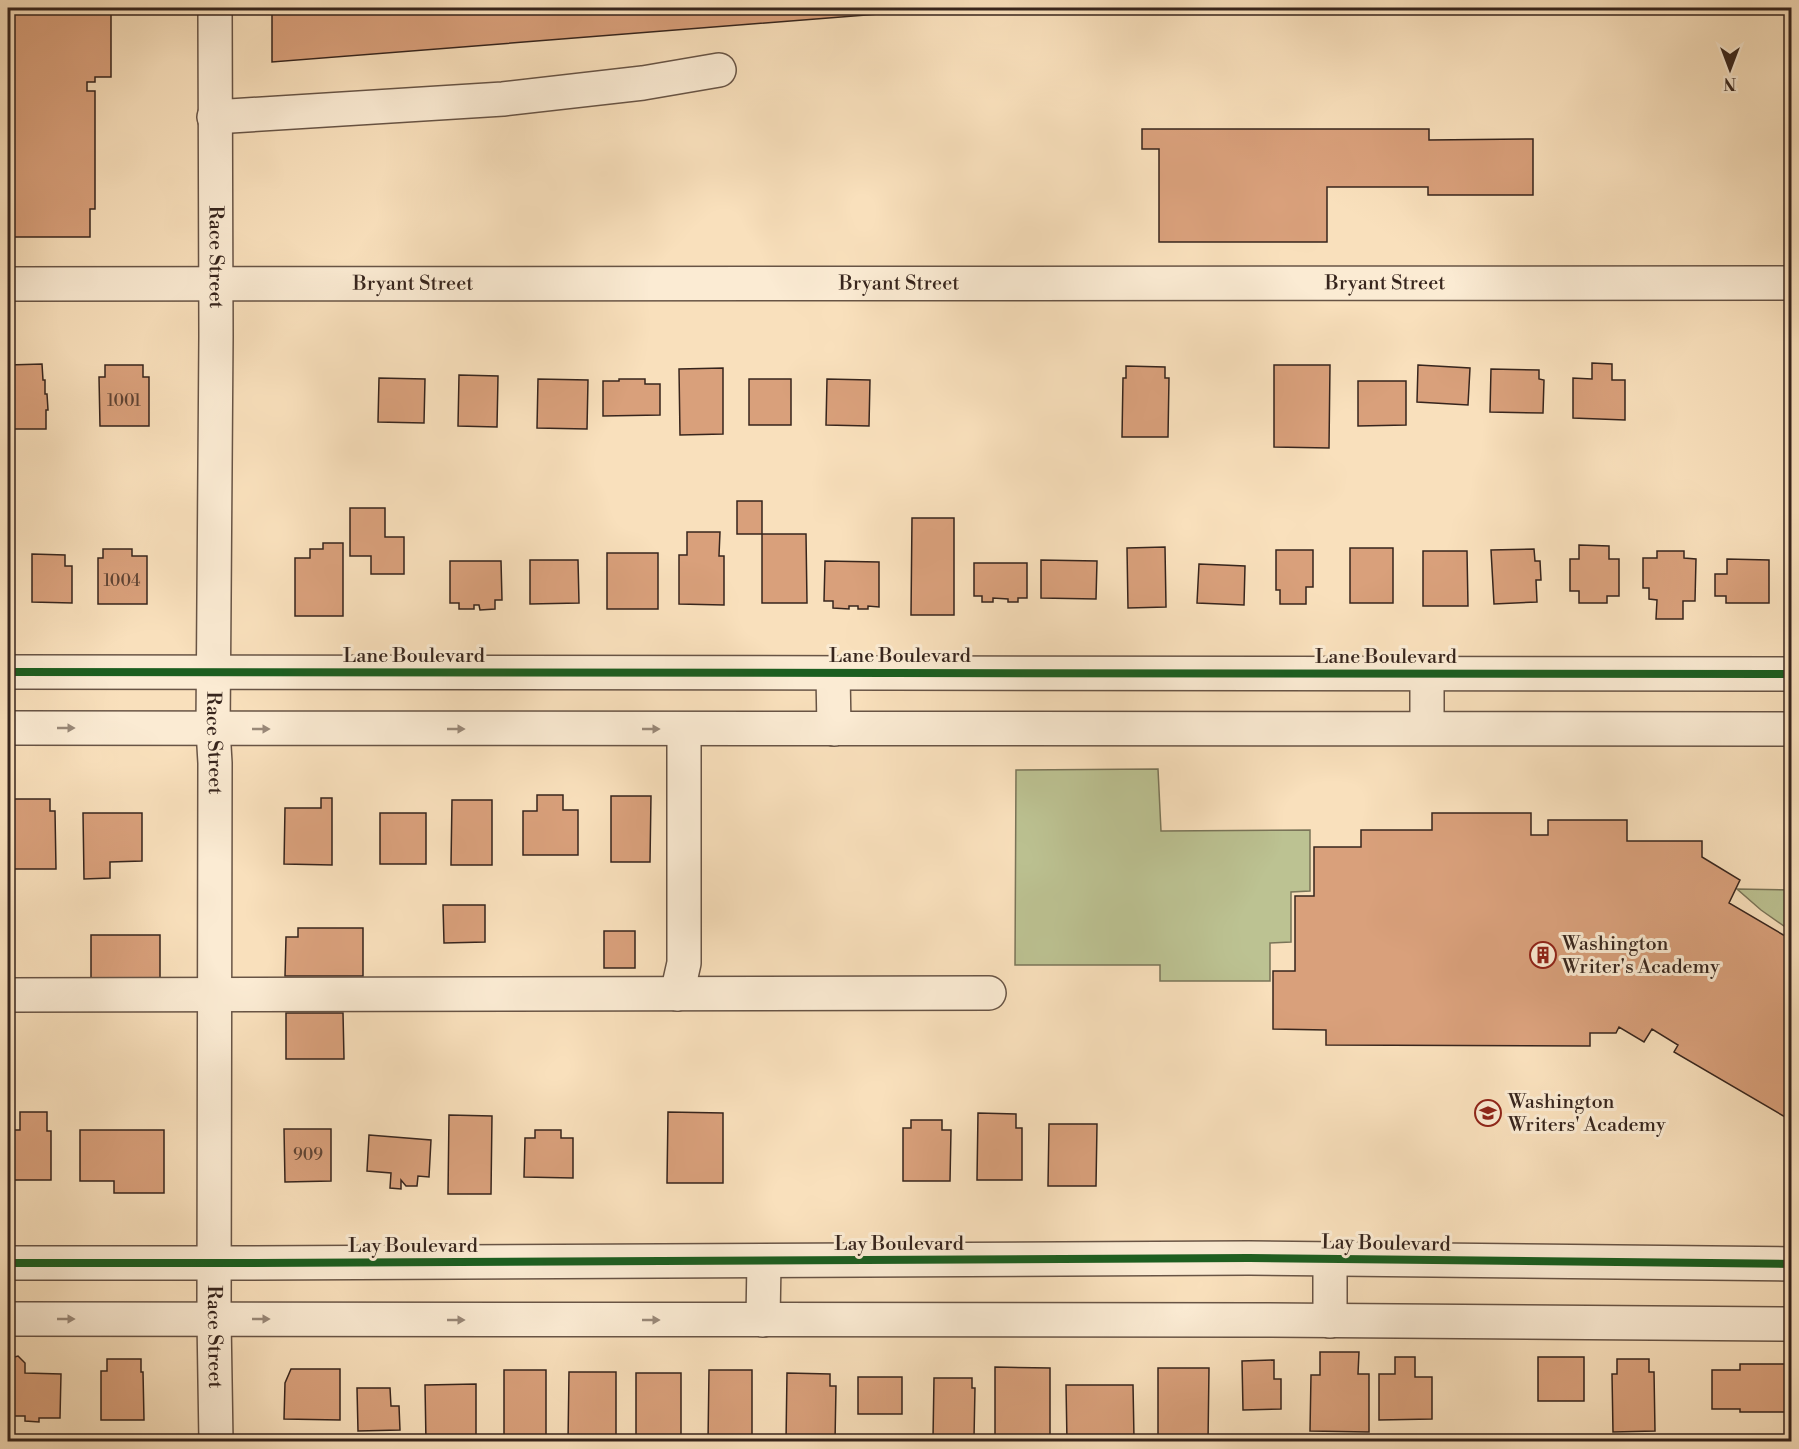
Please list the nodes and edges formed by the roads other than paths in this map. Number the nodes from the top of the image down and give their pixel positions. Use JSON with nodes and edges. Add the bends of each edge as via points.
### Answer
{"nodes":[{"id":1,"x":215,"y":8,"type":"edge"},
{"id":2,"x":719,"y":70,"type":"dead end"},
{"id":3,"x":214,"y":117,"type":"junction"},
{"id":4,"x":1791,"y":283,"type":"edge"},
{"id":5,"x":8,"y":284,"type":"edge"},
{"id":6,"x":215,"y":285,"type":"junction"},
{"id":7,"x":8,"y":672,"type":"edge"},
{"id":8,"x":213,"y":672,"type":"junction"},
{"id":9,"x":833,"y":673,"type":"junction"},
{"id":10,"x":1427,"y":673,"type":"junction"},
{"id":11,"x":1791,"y":674,"type":"edge"},
{"id":12,"x":8,"y":728,"type":"edge"},
{"id":13,"x":1427,"y":728,"type":"junction"},
{"id":14,"x":213,"y":729,"type":"junction"},
{"id":15,"x":684,"y":729,"type":"junction"},
{"id":16,"x":834,"y":729,"type":"junction"},
{"id":17,"x":1791,"y":729,"type":"edge"},
{"id":18,"x":989,"y":993,"type":"dead end"},
{"id":19,"x":677,"y":994,"type":"junction"},
{"id":20,"x":8,"y":995,"type":"edge"},
{"id":21,"x":215,"y":995,"type":"junction"},
{"id":22,"x":1330,"y":1260,"type":"junction"},
{"id":23,"x":764,"y":1261,"type":"junction"},
{"id":24,"x":8,"y":1263,"type":"edge"},
{"id":25,"x":214,"y":1263,"type":"junction"},
{"id":26,"x":1791,"y":1264,"type":"edge"},
{"id":27,"x":8,"y":1318,"type":"edge"},
{"id":28,"x":214,"y":1319,"type":"junction"},
{"id":29,"x":763,"y":1320,"type":"junction"},
{"id":30,"x":1330,"y":1321,"type":"junction"},
{"id":31,"x":1791,"y":1324,"type":"edge"},
{"id":32,"x":216,"y":1442,"type":"edge"}],
"edges":[{"from":1,"to":3,"type":"street","name":"Race Street"},
{"from":2,"to":3,"type":"street","via":[[503,99]]},
{"from":3,"to":6,"type":"street","name":"Race Street"},
{"from":4,"to":6,"type":"street","name":"Bryant Street"},
{"from":5,"to":6,"type":"street","name":"Bryant Street"},
{"from":6,"to":8,"type":"street","name":"Race Street"},
{"from":7,"to":8,"type":"street","name":"Lane Boulevard"},
{"from":8,"to":9,"type":"street","name":"Lane Boulevard"},
{"from":8,"to":14,"type":"street","name":"Race Street"},
{"from":9,"to":10,"type":"street","name":"Lane Boulevard"},
{"from":9,"to":16,"type":"street"},
{"from":10,"to":11,"type":"street","name":"Lane Boulevard"},
{"from":10,"to":13,"type":"street"},
{"from":12,"to":14,"type":"street","one_way":true},
{"from":13,"to":16,"type":"street"},
{"from":13,"to":17,"type":"street"},
{"from":14,"to":15,"type":"street","one_way":true},
{"from":14,"to":21,"type":"street","name":"Race Street"},
{"from":15,"to":16,"type":"street"},
{"from":15,"to":19,"type":"street","via":[[684,963]]},
{"from":18,"to":19,"type":"street"},
{"from":19,"to":21,"type":"street"},
{"from":20,"to":21,"type":"street"},
{"from":21,"to":25,"type":"street","name":"Race Street"},
{"from":22,"to":23,"type":"street","name":"Lay Boulevard"},
{"from":22,"to":26,"type":"street","name":"Lay Boulevard"},
{"from":22,"to":30,"type":"street"},
{"from":23,"to":25,"type":"street","name":"Lay Boulevard"},
{"from":23,"to":29,"type":"street"},
{"from":24,"to":25,"type":"street","name":"Lay Boulevard"},
{"from":25,"to":28,"type":"street","name":"Race Street"},
{"from":27,"to":28,"type":"street","one_way":true},
{"from":28,"to":29,"type":"street","one_way":true},
{"from":28,"to":32,"type":"street","name":"Race Street"},
{"from":29,"to":30,"type":"street"},
{"from":30,"to":31,"type":"street"}]}
